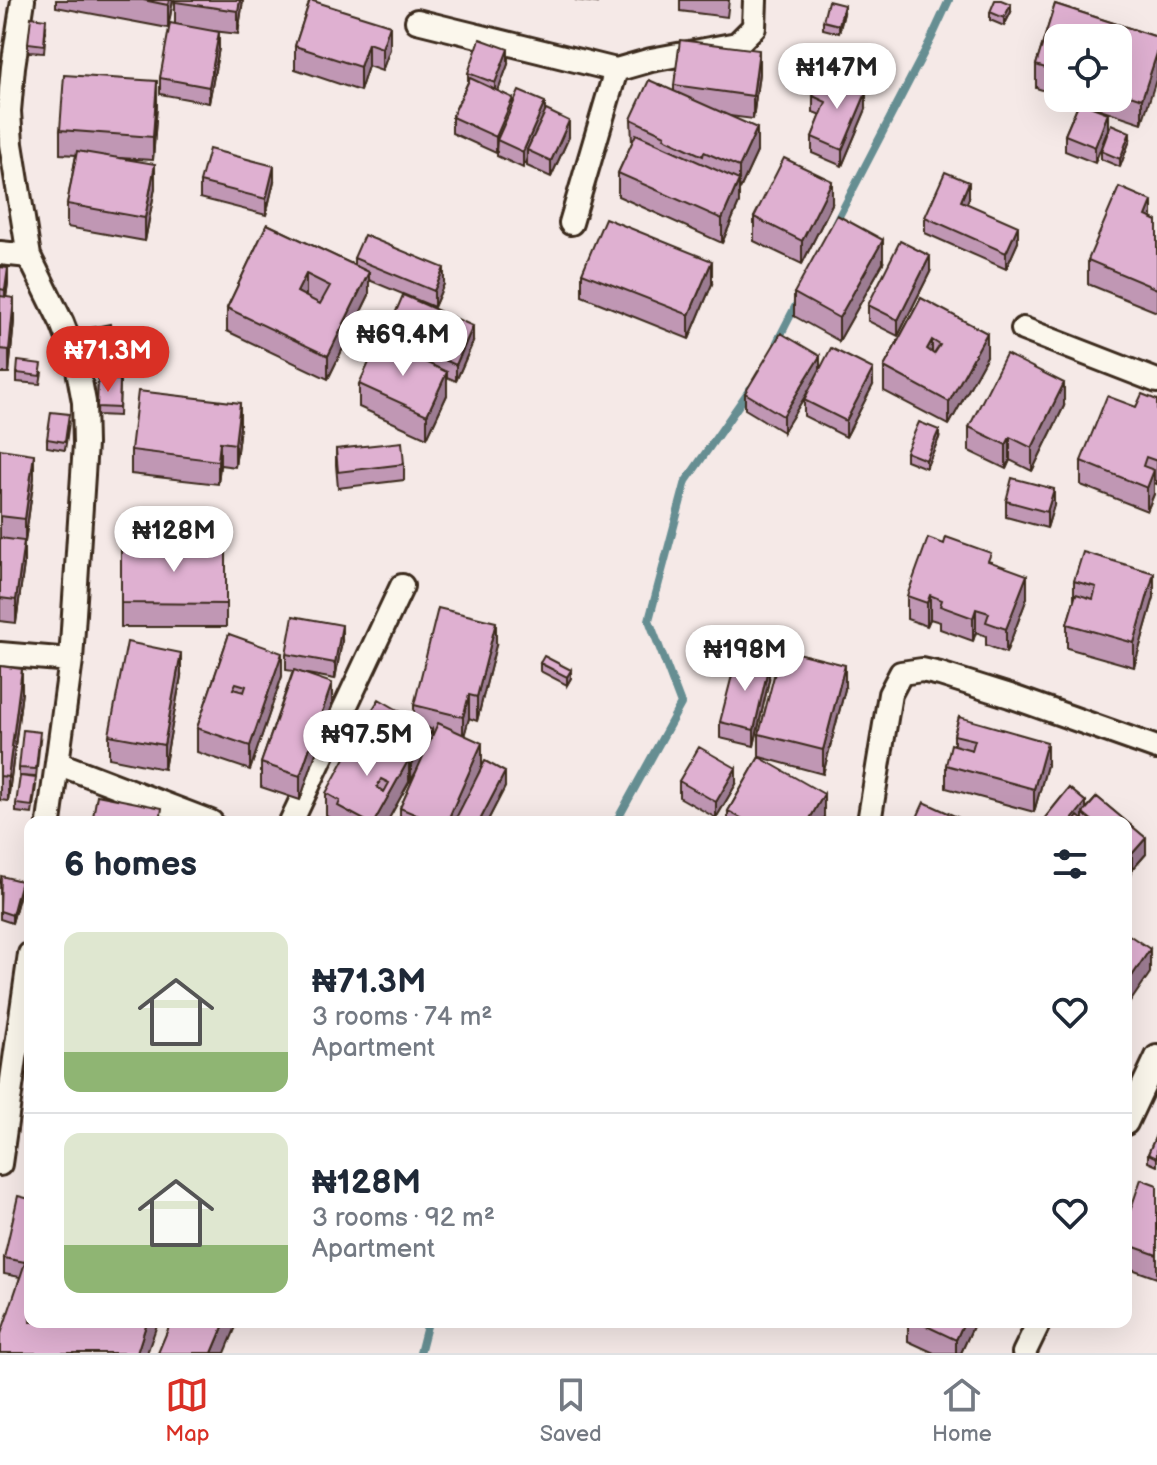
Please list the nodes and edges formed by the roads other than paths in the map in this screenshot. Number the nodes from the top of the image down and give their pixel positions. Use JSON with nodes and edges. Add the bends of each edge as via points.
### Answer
{"nodes":[{"id":1,"x":23,"y":0,"type":"edge"},
{"id":2,"x":755,"y":0,"type":"edge"},
{"id":3,"x":417,"y":21,"type":"dead end"},
{"id":4,"x":616,"y":70,"type":"junction"},
{"id":5,"x":571,"y":223,"type":"dead end"},
{"id":6,"x":0,"y":253,"type":"edge"},
{"id":7,"x":29,"y":256,"type":"junction"},
{"id":8,"x":1023,"y":329,"type":"dead end"},
{"id":9,"x":1157,"y":381,"type":"edge"},
{"id":10,"x":402,"y":586,"type":"dead end"},
{"id":11,"x":0,"y":654,"type":"edge"},
{"id":12,"x":71,"y":660,"type":"junction"},
{"id":13,"x":1157,"y":748,"type":"edge"},
{"id":14,"x":57,"y":763,"type":"junction"},
{"id":15,"x":50,"y":816,"type":"edge"},
{"id":16,"x":195,"y":816,"type":"edge"},
{"id":17,"x":294,"y":816,"type":"edge"},
{"id":18,"x":870,"y":816,"type":"edge"},
{"id":19,"x":24,"y":992,"type":"edge"},
{"id":20,"x":1157,"y":1057,"type":"edge"},
{"id":21,"x":1132,"y":1110,"type":"edge"},
{"id":22,"x":2,"y":1131,"type":"edge"},
{"id":23,"x":0,"y":1164,"type":"edge"},
{"id":24,"x":1036,"y":1328,"type":"edge"},
{"id":25,"x":1024,"y":1353,"type":"edge"}],
"edges":[{"from":1,"to":7,"type":"street","via":[[9,111]]},
{"from":2,"to":4,"type":"street","via":[[754,27],[737,44]]},
{"from":3,"to":4,"type":"street"},
{"from":4,"to":5,"type":"street"},
{"from":6,"to":7,"type":"street"},
{"from":7,"to":12,"type":"street","via":[[76,359],[84,402]]},
{"from":8,"to":9,"type":"street"},
{"from":10,"to":17,"type":"street"},
{"from":11,"to":12,"type":"street"},
{"from":12,"to":14,"type":"street"},
{"from":13,"to":18,"type":"street","via":[[940,674],[901,673],[890,694]]},
{"from":14,"to":15,"type":"street"},
{"from":14,"to":16,"type":"street"},
{"from":19,"to":22,"type":"street"},
{"from":20,"to":21,"type":"street"},
{"from":22,"to":23,"type":"street"},
{"from":24,"to":25,"type":"street"}]}
